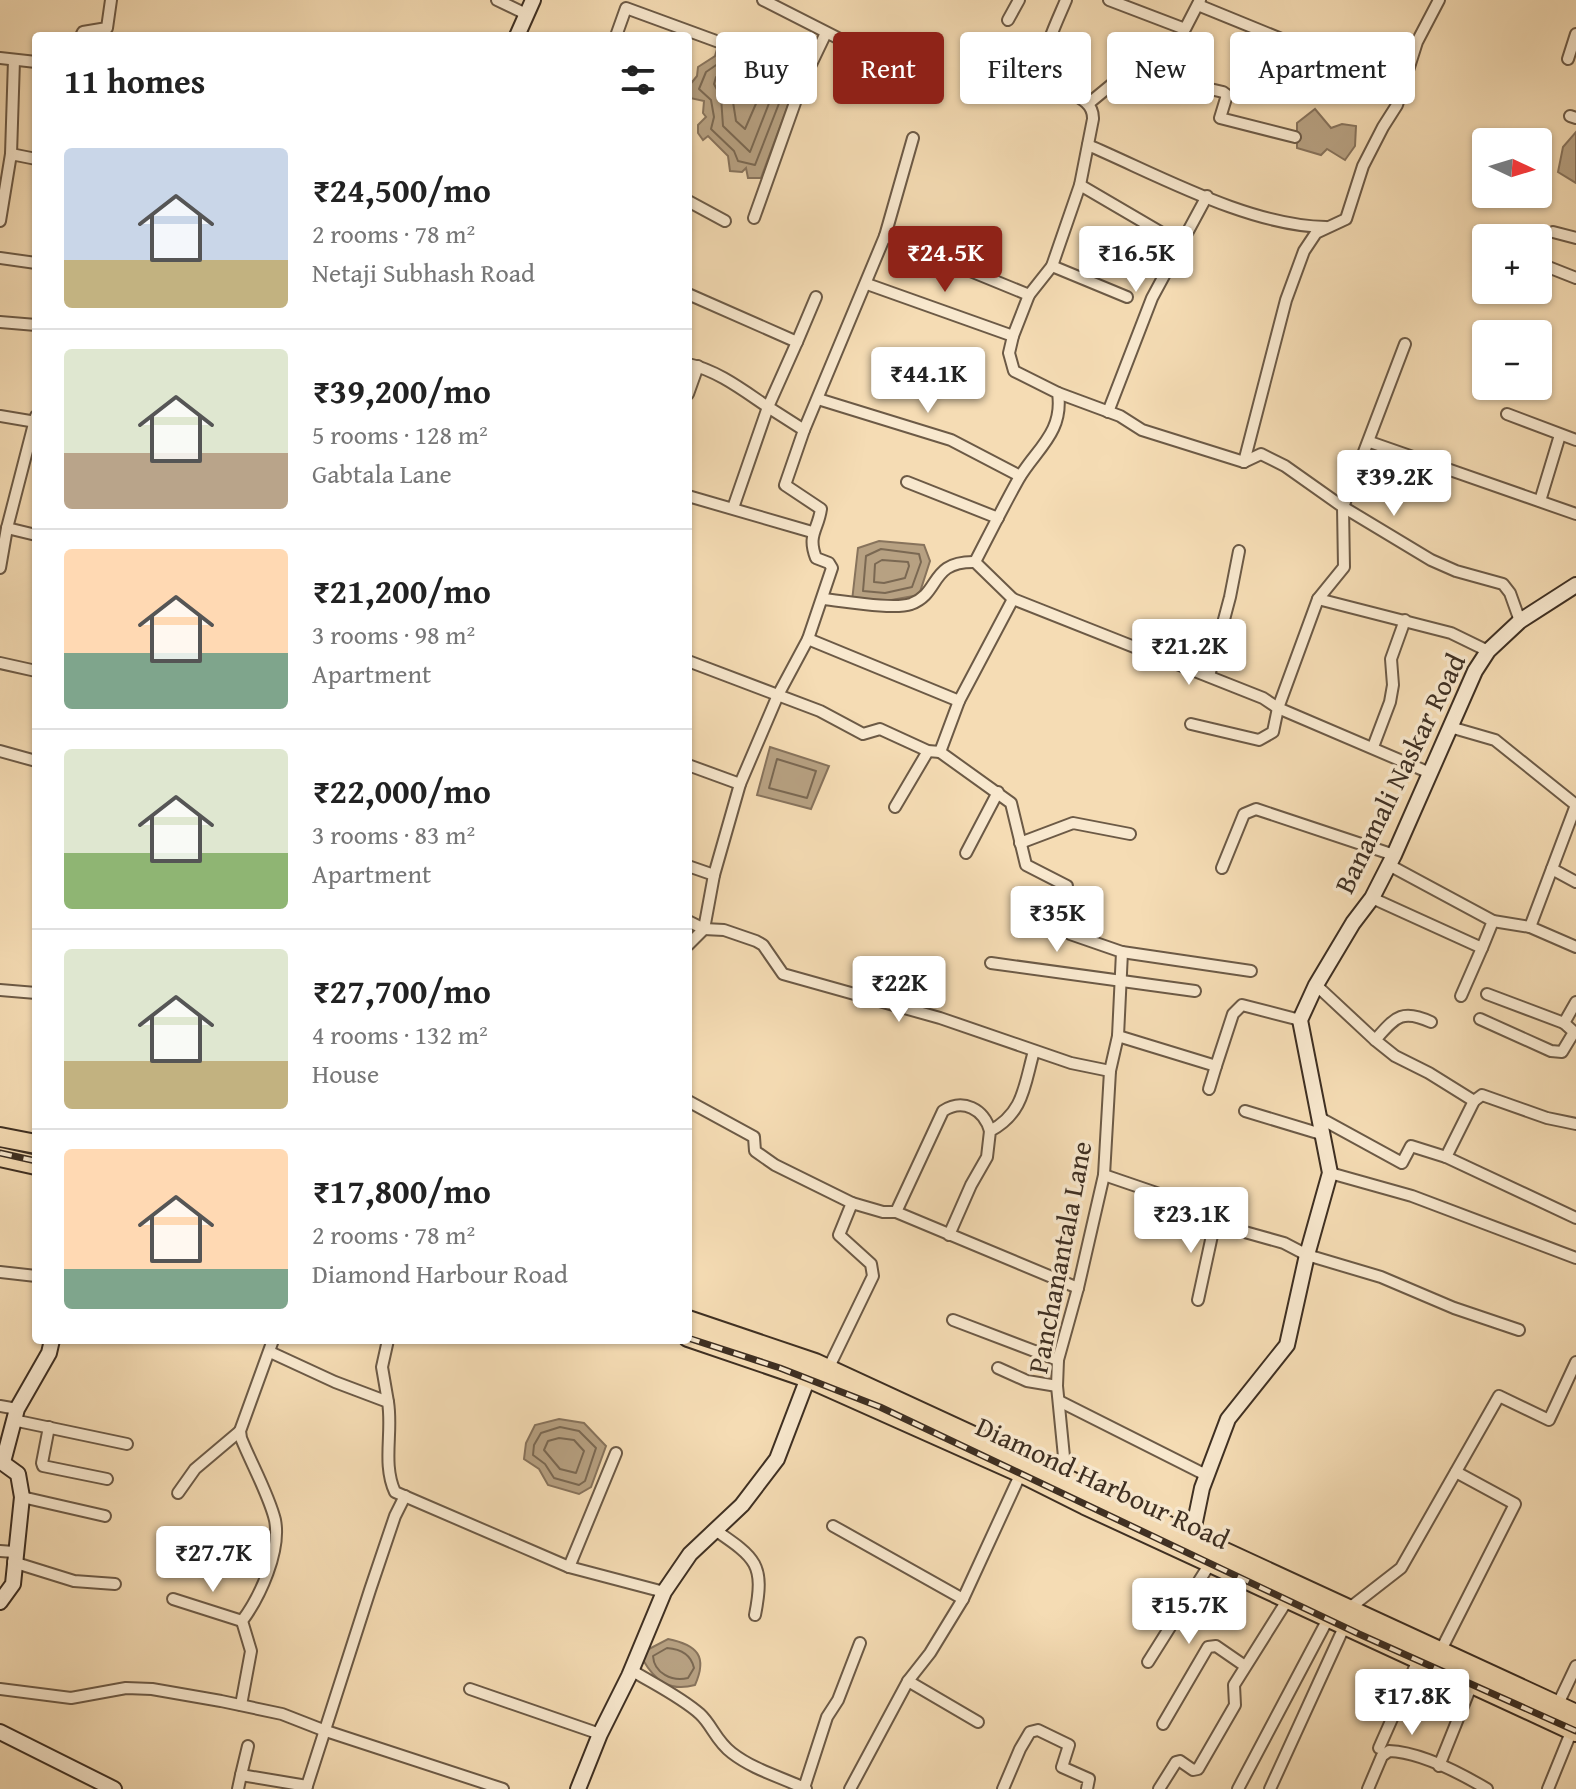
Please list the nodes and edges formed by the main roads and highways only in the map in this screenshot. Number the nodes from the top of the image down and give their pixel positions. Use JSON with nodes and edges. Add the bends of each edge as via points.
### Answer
{"nodes":[{"id":1,"x":0,"y":1137,"type":"edge"},
{"id":2,"x":32,"y":1143,"type":"edge"},
{"id":3,"x":0,"y":1157,"type":"edge"},
{"id":4,"x":32,"y":1164,"type":"edge"},
{"id":5,"x":692,"y":1322,"type":"edge"},
{"id":6,"x":692,"y":1338,"type":"edge"},
{"id":7,"x":817,"y":1370,"type":"junction"},
{"id":8,"x":1190,"y":1546,"type":"junction"},
{"id":9,"x":1340,"y":1617,"type":"junction"},
{"id":10,"x":1575,"y":1726,"type":"edge"}],
"edges":[{"from":1,"to":2,"type":"highway"},
{"from":3,"to":4,"type":"highway"},
{"from":5,"to":7,"type":"highway","name":"Diamond Harbour Road"},
{"from":6,"to":7,"type":"highway","name":"Diamond Harbour Road"},
{"from":7,"to":8,"type":"highway","name":"Diamond Harbour Road","via":[[1021,1473]]},
{"from":7,"to":8,"type":"highway","name":"Diamond Harbour Road","via":[[1066,1477]]},
{"from":8,"to":9,"type":"highway","name":"Diamond Harbour Road"},
{"from":8,"to":9,"type":"highway","name":"Diamond Harbour Road","via":[[1211,1562],[1288,1599]]},
{"from":9,"to":10,"type":"highway","name":"Diamond Harbour Road","via":[[1418,1660]]},
{"from":9,"to":10,"type":"highway","name":"Diamond Harbour Road","via":[[1440,1652],[1557,1706]]}]}
